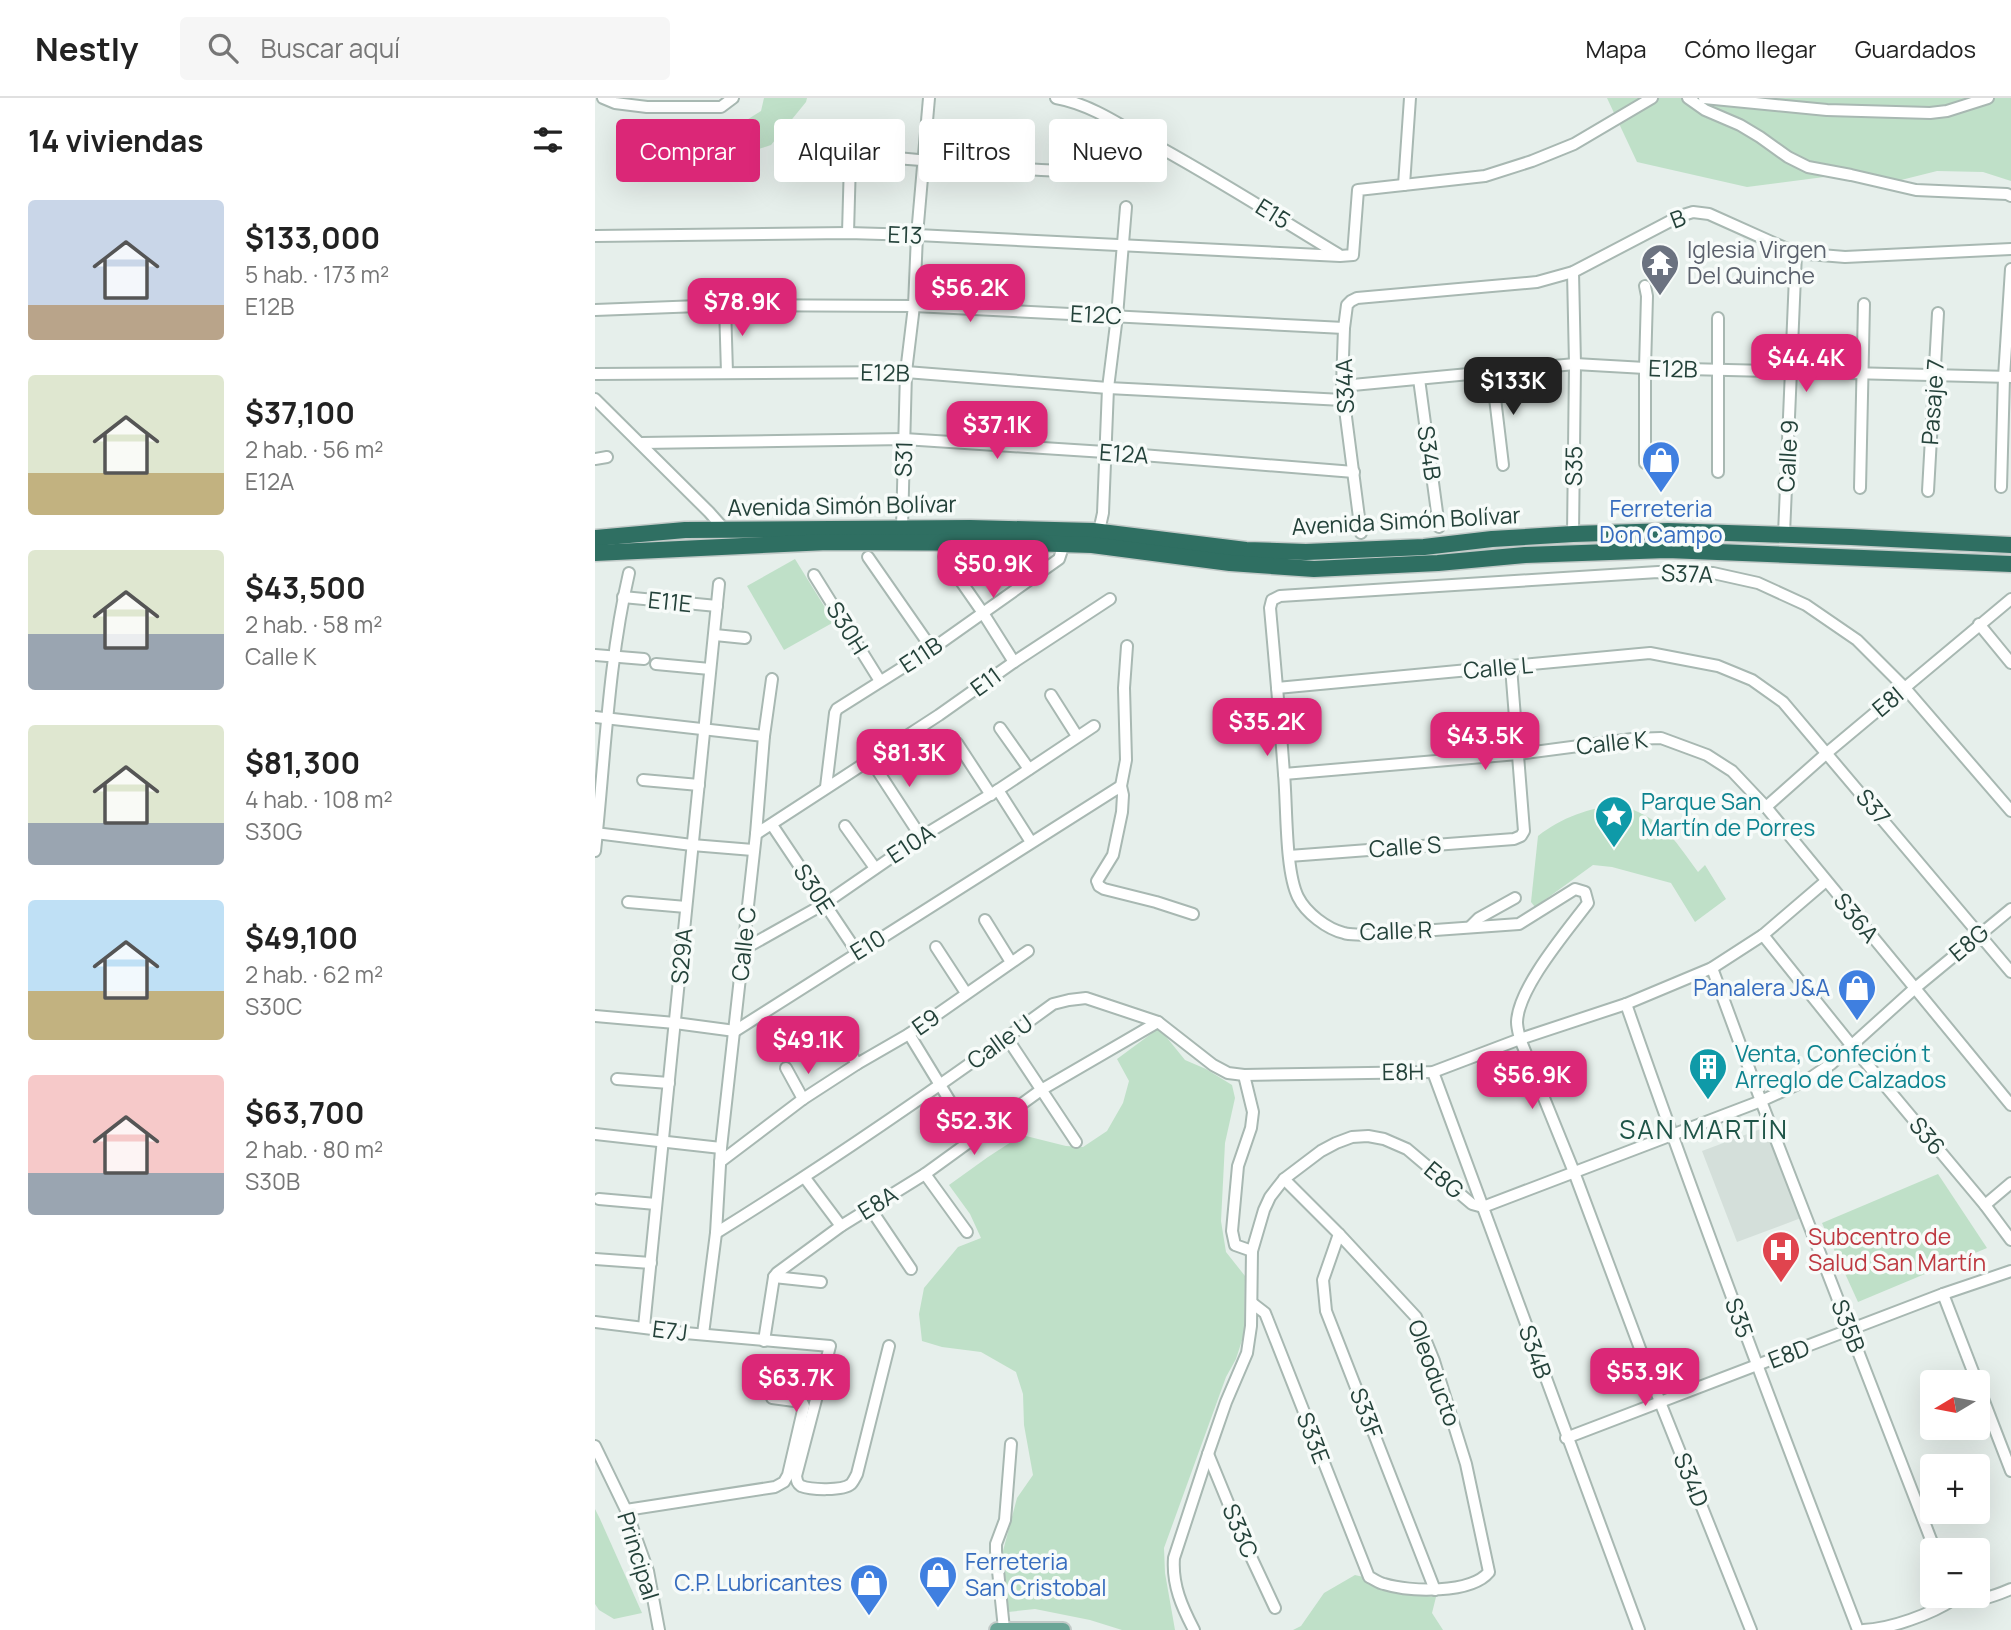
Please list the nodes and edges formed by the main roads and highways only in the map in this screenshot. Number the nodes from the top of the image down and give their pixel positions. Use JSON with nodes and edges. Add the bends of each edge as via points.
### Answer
{"nodes":[{"id":1,"x":595,"y":537,"type":"edge"},
{"id":2,"x":2011,"y":547,"type":"edge"},
{"id":3,"x":595,"y":553,"type":"edge"},
{"id":4,"x":2005,"y":563,"type":"edge"},
{"id":5,"x":1004,"y":1629,"type":"edge"},
{"id":6,"x":997,"y":1630,"type":"edge"},
{"id":7,"x":1063,"y":1630,"type":"edge"}],
"edges":[{"from":1,"to":2,"type":"highway","name":"Avenida Simón Bolívar","via":[[685,530],[970,527],[1099,531],[1246,550],[1306,552],[1668,531]]},
{"from":2,"to":4,"type":"highway","via":[[1997,552],[1997,559]]},
{"from":3,"to":4,"type":"highway","name":"Avenida Simón Bolívar","via":[[828,542],[1103,546],[1314,569],[1667,550]]},
{"from":5,"to":6,"type":"main road"},
{"from":5,"to":7,"type":"main road"}]}
